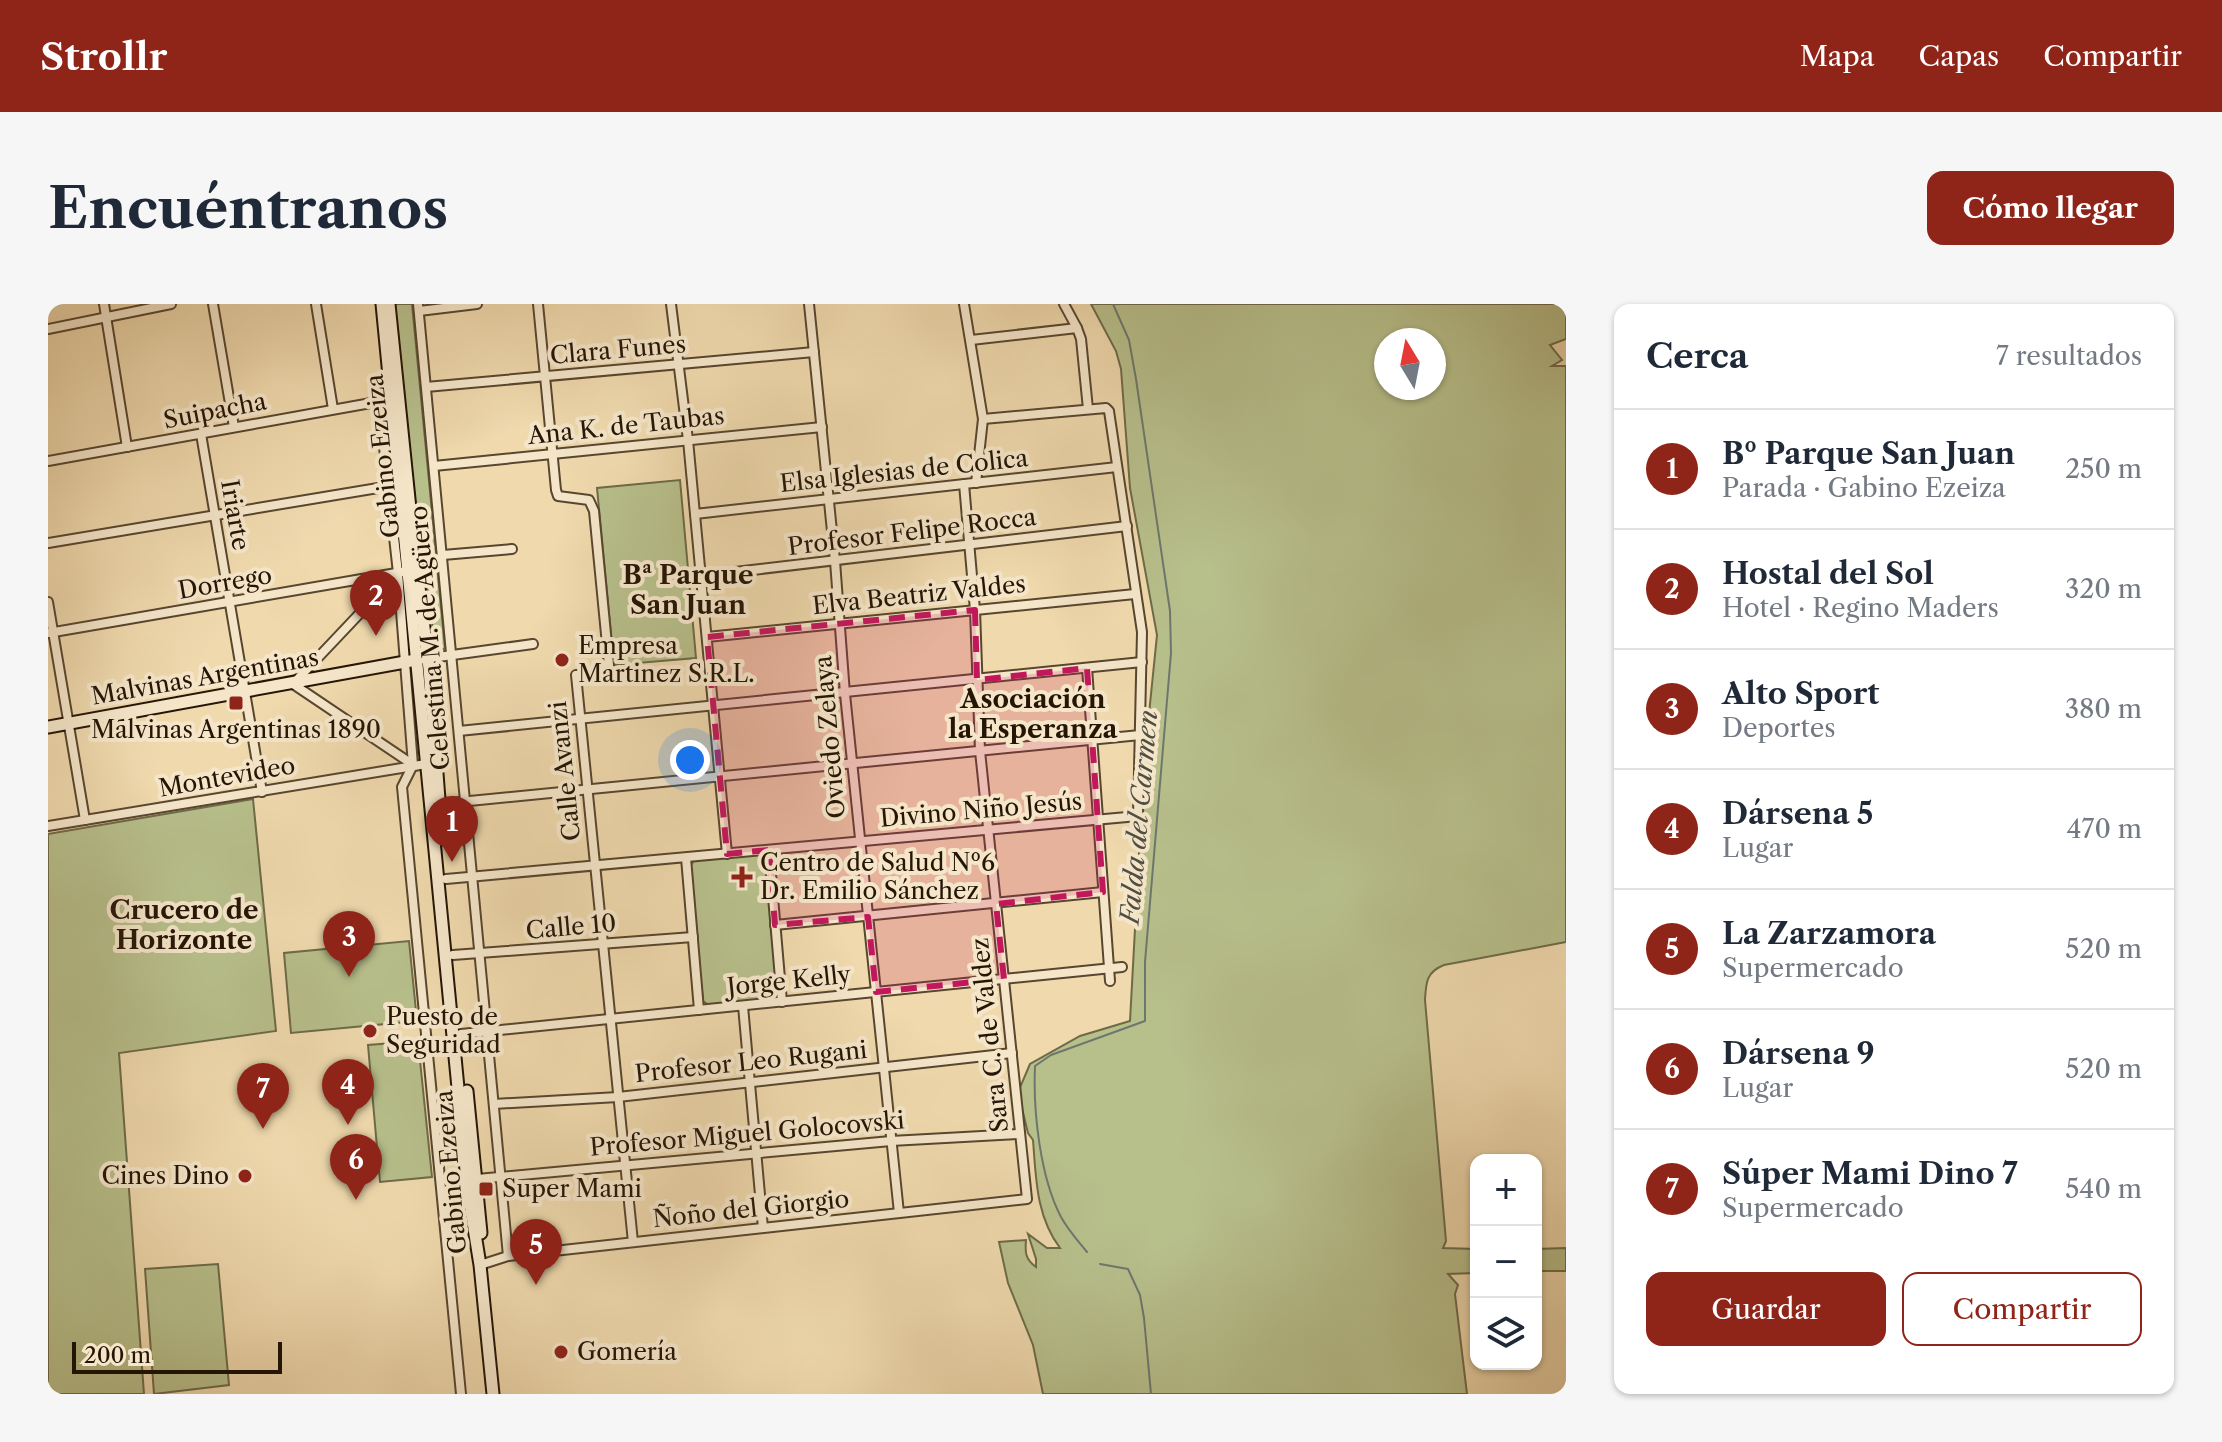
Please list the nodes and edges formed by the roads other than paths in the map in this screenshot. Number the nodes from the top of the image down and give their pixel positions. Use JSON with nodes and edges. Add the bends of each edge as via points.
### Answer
{"nodes":[{"id":1,"x":104,"y":304,"type":"edge"},
{"id":2,"x":171,"y":304,"type":"edge"},
{"id":3,"x":213,"y":304,"type":"edge"},
{"id":4,"x":316,"y":304,"type":"edge"},
{"id":5,"x":382,"y":304,"type":"edge"},
{"id":6,"x":389,"y":304,"type":"edge"},
{"id":7,"x":477,"y":304,"type":"edge"},
{"id":8,"x":538,"y":304,"type":"edge"},
{"id":9,"x":671,"y":304,"type":"edge"},
{"id":10,"x":809,"y":304,"type":"edge"},
{"id":11,"x":964,"y":304,"type":"edge"},
{"id":12,"x":1064,"y":304,"type":"edge"},
{"id":13,"x":418,"y":308,"type":"edge"},
{"id":14,"x":106,"y":317,"type":"junction"},
{"id":15,"x":1077,"y":328,"type":"junction"},
{"id":16,"x":48,"y":329,"type":"edge"},
{"id":17,"x":971,"y":340,"type":"junction"},
{"id":18,"x":814,"y":352,"type":"junction"},
{"id":19,"x":679,"y":364,"type":"junction"},
{"id":20,"x":545,"y":376,"type":"junction"},
{"id":21,"x":426,"y":387,"type":"junction"},
{"id":22,"x":385,"y":401,"type":"junction"},
{"id":23,"x":333,"y":409,"type":"junction"},
{"id":24,"x":1088,"y":409,"type":"junction"},
{"id":25,"x":983,"y":419,"type":"junction"},
{"id":26,"x":234,"y":427,"type":"junction"},
{"id":27,"x":822,"y":427,"type":"junction"},
{"id":28,"x":201,"y":434,"type":"junction"},
{"id":29,"x":688,"y":440,"type":"junction"},
{"id":30,"x":127,"y":447,"type":"junction"},
{"id":31,"x":552,"y":454,"type":"junction"},
{"id":32,"x":48,"y":461,"type":"edge"},
{"id":33,"x":434,"y":466,"type":"junction"},
{"id":34,"x":1117,"y":467,"type":"junction"},
{"id":35,"x":976,"y":483,"type":"junction"},
{"id":36,"x":964,"y":484,"type":"junction"},
{"id":37,"x":394,"y":485,"type":"junction"},
{"id":38,"x":829,"y":499,"type":"junction"},
{"id":39,"x":695,"y":514,"type":"junction"},
{"id":40,"x":215,"y":516,"type":"junction"},
{"id":41,"x":1127,"y":526,"type":"junction"},
{"id":42,"x":48,"y":543,"type":"edge"},
{"id":43,"x":967,"y":545,"type":"junction"},
{"id":44,"x":512,"y":549,"type":"dead end"},
{"id":45,"x":443,"y":555,"type":"junction"},
{"id":46,"x":835,"y":561,"type":"junction"},
{"id":47,"x":403,"y":572,"type":"junction"},
{"id":48,"x":701,"y":576,"type":"junction"},
{"id":49,"x":1135,"y":594,"type":"junction"},
{"id":50,"x":48,"y":602,"type":"edge"},
{"id":51,"x":230,"y":603,"type":"junction"},
{"id":52,"x":975,"y":610,"type":"junction"},
{"id":53,"x":840,"y":623,"type":"junction"},
{"id":54,"x":50,"y":633,"type":"edge"},
{"id":55,"x":707,"y":637,"type":"junction"},
{"id":56,"x":533,"y":644,"type":"dead end"},
{"id":57,"x":452,"y":655,"type":"junction"},
{"id":58,"x":422,"y":659,"type":"junction"},
{"id":59,"x":1142,"y":662,"type":"junction"},
{"id":60,"x":403,"y":664,"type":"junction"},
{"id":61,"x":1087,"y":668,"type":"junction"},
{"id":62,"x":977,"y":680,"type":"junction"},
{"id":63,"x":293,"y":684,"type":"junction"},
{"id":64,"x":245,"y":692,"type":"junction"},
{"id":65,"x":845,"y":694,"type":"junction"},
{"id":66,"x":714,"y":706,"type":"junction"},
{"id":67,"x":580,"y":719,"type":"junction"},
{"id":68,"x":69,"y":724,"type":"junction"},
{"id":69,"x":48,"y":727,"type":"edge"},
{"id":70,"x":459,"y":731,"type":"junction"},
{"id":71,"x":1140,"y":735,"type":"junction"},
{"id":72,"x":1092,"y":740,"type":"junction"},
{"id":73,"x":980,"y":751,"type":"junction"},
{"id":74,"x":426,"y":764,"type":"junction"},
{"id":75,"x":852,"y":764,"type":"junction"},
{"id":76,"x":413,"y":765,"type":"junction"},
{"id":77,"x":720,"y":777,"type":"junction"},
{"id":78,"x":587,"y":790,"type":"junction"},
{"id":79,"x":262,"y":792,"type":"junction"},
{"id":80,"x":466,"y":802,"type":"junction"},
{"id":81,"x":439,"y":804,"type":"junction"},
{"id":82,"x":1099,"y":819,"type":"junction"},
{"id":83,"x":85,"y":820,"type":"junction"},
{"id":84,"x":48,"y":826,"type":"edge"},
{"id":85,"x":988,"y":830,"type":"junction"},
{"id":86,"x":860,"y":841,"type":"junction"},
{"id":87,"x":769,"y":850,"type":"junction"},
{"id":88,"x":727,"y":854,"type":"junction"},
{"id":89,"x":686,"y":858,"type":"junction"},
{"id":90,"x":595,"y":866,"type":"junction"},
{"id":91,"x":472,"y":877,"type":"junction"},
{"id":92,"x":446,"y":879,"type":"junction"},
{"id":93,"x":1103,"y":892,"type":"junction"},
{"id":94,"x":996,"y":904,"type":"junction"},
{"id":95,"x":868,"y":917,"type":"junction"},
{"id":96,"x":775,"y":925,"type":"junction"},
{"id":97,"x":693,"y":937,"type":"junction"},
{"id":98,"x":603,"y":944,"type":"junction"},
{"id":99,"x":480,"y":954,"type":"junction"},
{"id":100,"x":453,"y":955,"type":"junction"},
{"id":101,"x":1122,"y":967,"type":"dead end"},
{"id":102,"x":1109,"y":968,"type":"junction"},
{"id":103,"x":1004,"y":979,"type":"junction"},
{"id":104,"x":1110,"y":981,"type":"dead end"},
{"id":105,"x":876,"y":992,"type":"junction"},
{"id":106,"x":782,"y":1002,"type":"junction"},
{"id":107,"x":743,"y":1006,"type":"junction"},
{"id":108,"x":699,"y":1010,"type":"junction"},
{"id":109,"x":610,"y":1019,"type":"junction"},
{"id":110,"x":487,"y":1031,"type":"junction"},
{"id":111,"x":461,"y":1034,"type":"junction"},
{"id":112,"x":1012,"y":1053,"type":"junction"},
{"id":113,"x":884,"y":1068,"type":"junction"},
{"id":114,"x":750,"y":1082,"type":"junction"},
{"id":115,"x":618,"y":1097,"type":"junction"},
{"id":116,"x":494,"y":1104,"type":"junction"},
{"id":117,"x":1020,"y":1134,"type":"junction"},
{"id":118,"x":891,"y":1141,"type":"junction"},
{"id":119,"x":757,"y":1155,"type":"junction"},
{"id":120,"x":625,"y":1165,"type":"junction"},
{"id":121,"x":500,"y":1178,"type":"junction"},
{"id":122,"x":477,"y":1179,"type":"junction"},
{"id":123,"x":1027,"y":1199,"type":"joint"},
{"id":124,"x":899,"y":1213,"type":"junction"},
{"id":125,"x":763,"y":1228,"type":"junction"},
{"id":126,"x":633,"y":1242,"type":"junction"},
{"id":127,"x":508,"y":1256,"type":"junction"},
{"id":128,"x":480,"y":1265,"type":"junction"},
{"id":129,"x":461,"y":1394,"type":"edge"},
{"id":130,"x":493,"y":1394,"type":"edge"}],
"edges":[{"from":1,"to":14,"type":"street"},
{"from":2,"to":14,"type":"street"},
{"from":3,"to":26,"type":"street"},
{"from":4,"to":23,"type":"street"},
{"from":5,"to":22,"type":"main road","name":"Gabino Ezeiza"},
{"from":6,"to":58,"type":"main road","name":"Gabino Ezeiza"},
{"from":7,"to":13,"type":"street"},
{"from":8,"to":20,"type":"street","name":"Calle Avanzi"},
{"from":9,"to":19,"type":"street"},
{"from":10,"to":18,"type":"street","name":"Oviedo Zelaya"},
{"from":11,"to":17,"type":"street"},
{"from":12,"to":15,"type":"street"},
{"from":13,"to":21,"type":"street","name":"Celestina M. de Agüero"},
{"from":14,"to":16,"type":"street"},
{"from":14,"to":30,"type":"street"},
{"from":15,"to":17,"type":"street"},
{"from":15,"to":24,"type":"street"},
{"from":17,"to":25,"type":"street"},
{"from":18,"to":19,"type":"street","name":"Clara Funes"},
{"from":18,"to":27,"type":"street","name":"Oviedo Zelaya"},
{"from":19,"to":20,"type":"street","name":"Clara Funes"},
{"from":19,"to":29,"type":"street"},
{"from":20,"to":21,"type":"street","name":"Clara Funes"},
{"from":20,"to":31,"type":"street","name":"Calle Avanzi"},
{"from":21,"to":33,"type":"street","name":"Celestina M. de Agüero"},
{"from":22,"to":23,"type":"street","name":"Suipacha"},
{"from":22,"to":37,"type":"main road","name":"Gabino Ezeiza"},
{"from":23,"to":26,"type":"street","name":"Suipacha"},
{"from":24,"to":25,"type":"street"},
{"from":24,"to":34,"type":"street","via":[[1109,411]]},
{"from":25,"to":35,"type":"street"},
{"from":26,"to":28,"type":"street","name":"Suipacha"},
{"from":27,"to":29,"type":"street","name":"Ana K. de Taubas"},
{"from":27,"to":38,"type":"street","name":"Oviedo Zelaya"},
{"from":28,"to":30,"type":"street","name":"Suipacha"},
{"from":28,"to":40,"type":"street","name":"Iriarte"},
{"from":29,"to":31,"type":"street","name":"Ana K. de Taubas"},
{"from":29,"to":39,"type":"street"},
{"from":30,"to":32,"type":"street","name":"Suipacha"},
{"from":31,"to":33,"type":"street","name":"Ana K. de Taubas"},
{"from":31,"to":67,"type":"street","name":"Calle Avanzi","via":[[558,496],[589,500],[594,511],[609,665],[599,673],[576,675]]},
{"from":33,"to":45,"type":"street","name":"Celestina M. de Agüero"},
{"from":34,"to":35,"type":"street","name":"Elsa Iglesias de Colica"},
{"from":34,"to":41,"type":"street"},
{"from":35,"to":36,"type":"street","name":"Elsa Iglesias de Colica"},
{"from":36,"to":38,"type":"street","name":"Elsa Iglesias de Colica"},
{"from":36,"to":43,"type":"street","name":"Sara C. de Valdez"},
{"from":37,"to":40,"type":"street"},
{"from":37,"to":47,"type":"main road","name":"Gabino Ezeiza"},
{"from":38,"to":39,"type":"street","name":"Elsa Iglesias de Colica"},
{"from":38,"to":46,"type":"street","name":"Oviedo Zelaya"},
{"from":39,"to":48,"type":"street"},
{"from":40,"to":42,"type":"street"},
{"from":40,"to":51,"type":"street","name":"Iriarte"},
{"from":41,"to":43,"type":"street","name":"Profesor Felipe Rocca"},
{"from":41,"to":49,"type":"street"},
{"from":43,"to":46,"type":"street","name":"Profesor Felipe Rocca"},
{"from":43,"to":52,"type":"street","name":"Sara C. de Valdez"},
{"from":44,"to":45,"type":"street"},
{"from":45,"to":57,"type":"street","name":"Celestina M. de Agüero"},
{"from":46,"to":48,"type":"street","name":"Profesor Felipe Rocca"},
{"from":46,"to":53,"type":"street","name":"Oviedo Zelaya"},
{"from":47,"to":51,"type":"street","name":"Dorrego"},
{"from":47,"to":58,"type":"main road","name":"Gabino Ezeiza"},
{"from":47,"to":60,"type":"street"},
{"from":47,"to":63,"type":"street"},
{"from":48,"to":55,"type":"street"},
{"from":49,"to":52,"type":"street","name":"Elva Beatriz Valdes"},
{"from":49,"to":59,"type":"street"},
{"from":50,"to":54,"type":"street"},
{"from":51,"to":54,"type":"street","name":"Dorrego"},
{"from":51,"to":64,"type":"street","name":"Iriarte"},
{"from":52,"to":53,"type":"street","name":"Elva Beatriz Valdes"},
{"from":52,"to":62,"type":"street","name":"Sara C. de Valdez"},
{"from":53,"to":55,"type":"street","name":"Elva Beatriz Valdes"},
{"from":53,"to":65,"type":"street","name":"Oviedo Zelaya"},
{"from":54,"to":68,"type":"street"},
{"from":55,"to":66,"type":"street"},
{"from":56,"to":57,"type":"street"},
{"from":57,"to":58,"type":"street"},
{"from":57,"to":70,"type":"street","name":"Celestina M. de Agüero"},
{"from":58,"to":60,"type":"main road","name":"Malvinas Argentinas"},
{"from":58,"to":74,"type":"main road","name":"Gabino Ezeiza"},
{"from":58,"to":81,"type":"main road","name":"Gabino Ezeiza"},
{"from":59,"to":61,"type":"street"},
{"from":59,"to":71,"type":"street"},
{"from":60,"to":63,"type":"main road","name":"Malvinas Argentinas"},
{"from":60,"to":76,"type":"street"},
{"from":61,"to":62,"type":"street"},
{"from":61,"to":72,"type":"street"},
{"from":62,"to":65,"type":"street"},
{"from":62,"to":73,"type":"street","name":"Sara C. de Valdez"},
{"from":63,"to":64,"type":"main road","name":"Malvinas Argentinas"},
{"from":63,"to":76,"type":"street"},
{"from":64,"to":68,"type":"main road","name":"Malvinas Argentinas"},
{"from":64,"to":79,"type":"street","name":"Iriarte"},
{"from":65,"to":66,"type":"street"},
{"from":65,"to":75,"type":"street","name":"Oviedo Zelaya"},
{"from":66,"to":67,"type":"street"},
{"from":66,"to":77,"type":"street"},
{"from":67,"to":70,"type":"street"},
{"from":67,"to":78,"type":"street","name":"Calle Avanzi"},
{"from":68,"to":69,"type":"main road","name":"Malvinas Argentinas"},
{"from":68,"to":83,"type":"street"},
{"from":70,"to":80,"type":"street","name":"Celestina M. de Agüero"},
{"from":71,"to":72,"type":"street"},
{"from":71,"to":82,"type":"street","name":"Divino Niño Jesús","via":[[1138,816]]},
{"from":72,"to":73,"type":"street"},
{"from":72,"to":82,"type":"street"},
{"from":73,"to":75,"type":"street"},
{"from":73,"to":85,"type":"street","name":"Sara C. de Valdez"},
{"from":74,"to":76,"type":"street","name":"Montevideo"},
{"from":74,"to":128,"type":"main road","name":"Gabino Ezeiza","via":[[468,1191]]},
{"from":75,"to":77,"type":"street"},
{"from":75,"to":86,"type":"street","name":"Oviedo Zelaya"},
{"from":76,"to":79,"type":"street","name":"Montevideo"},
{"from":76,"to":129,"type":"street","via":[[402,787]]},
{"from":77,"to":78,"type":"street"},
{"from":77,"to":88,"type":"street"},
{"from":78,"to":80,"type":"street"},
{"from":78,"to":90,"type":"street","name":"Calle Avanzi"},
{"from":79,"to":83,"type":"street","name":"Montevideo"},
{"from":80,"to":81,"type":"street"},
{"from":80,"to":91,"type":"street","name":"Celestina M. de Agüero"},
{"from":81,"to":92,"type":"main road","name":"Gabino Ezeiza"},
{"from":82,"to":85,"type":"street","name":"Divino Niño Jesús"},
{"from":82,"to":93,"type":"street"},
{"from":83,"to":84,"type":"street","name":"Montevideo"},
{"from":85,"to":86,"type":"street","name":"Divino Niño Jesús"},
{"from":85,"to":94,"type":"street","name":"Sara C. de Valdez"},
{"from":86,"to":87,"type":"street","name":"Divino Niño Jesús"},
{"from":86,"to":95,"type":"street","name":"Oviedo Zelaya"},
{"from":87,"to":88,"type":"street","name":"Divino Niño Jesús"},
{"from":87,"to":96,"type":"street"},
{"from":88,"to":89,"type":"street","name":"Divino Niño Jesús"},
{"from":89,"to":90,"type":"street","name":"Divino Niño Jesús"},
{"from":89,"to":97,"type":"street"},
{"from":90,"to":91,"type":"street","name":"Divino Niño Jesús"},
{"from":90,"to":98,"type":"street","name":"Calle Avanzi"},
{"from":91,"to":92,"type":"street","name":"Divino Niño Jesús"},
{"from":91,"to":99,"type":"street","name":"Celestina M. de Agüero"},
{"from":92,"to":100,"type":"main road","name":"Gabino Ezeiza"},
{"from":93,"to":94,"type":"street"},
{"from":93,"to":102,"type":"street"},
{"from":94,"to":95,"type":"street"},
{"from":94,"to":103,"type":"street","name":"Sara C. de Valdez"},
{"from":95,"to":96,"type":"street"},
{"from":95,"to":105,"type":"street","name":"Oviedo Zelaya"},
{"from":96,"to":106,"type":"street"},
{"from":97,"to":98,"type":"street","name":"Calle 10"},
{"from":97,"to":108,"type":"street"},
{"from":98,"to":99,"type":"street","name":"Calle 10"},
{"from":98,"to":109,"type":"street","name":"Calle Avanzi"},
{"from":99,"to":100,"type":"street","name":"Calle 10"},
{"from":99,"to":110,"type":"street","name":"Celestina M. de Agüero"},
{"from":100,"to":111,"type":"main road","name":"Gabino Ezeiza"},
{"from":101,"to":102,"type":"street","name":"Jorge Kelly"},
{"from":102,"to":103,"type":"street","name":"Jorge Kelly"},
{"from":102,"to":104,"type":"street"},
{"from":103,"to":105,"type":"street","name":"Jorge Kelly"},
{"from":103,"to":112,"type":"street","name":"Sara C. de Valdez"},
{"from":105,"to":106,"type":"street","name":"Jorge Kelly"},
{"from":105,"to":113,"type":"street","name":"Oviedo Zelaya"},
{"from":106,"to":107,"type":"street","name":"Jorge Kelly"},
{"from":107,"to":108,"type":"street","name":"Jorge Kelly"},
{"from":107,"to":114,"type":"street"},
{"from":108,"to":109,"type":"street","name":"Jorge Kelly"},
{"from":109,"to":110,"type":"street","name":"Jorge Kelly"},
{"from":109,"to":115,"type":"street","name":"Calle Avanzi"},
{"from":110,"to":111,"type":"street","name":"Jorge Kelly"},
{"from":110,"to":116,"type":"street","name":"Celestina M. de Agüero"},
{"from":111,"to":122,"type":"main road","name":"Gabino Ezeiza"},
{"from":112,"to":113,"type":"street","name":"Profesor Leo Rugani"},
{"from":112,"to":117,"type":"street","name":"Sara C. de Valdez"},
{"from":113,"to":114,"type":"street","name":"Profesor Leo Rugani"},
{"from":113,"to":118,"type":"street","name":"Oviedo Zelaya"},
{"from":114,"to":115,"type":"street","name":"Profesor Leo Rugani"},
{"from":114,"to":119,"type":"street"},
{"from":115,"to":116,"type":"street","name":"Profesor Leo Rugani"},
{"from":115,"to":120,"type":"street","name":"Calle Avanzi"},
{"from":116,"to":121,"type":"street","name":"Celestina M. de Agüero"},
{"from":117,"to":118,"type":"street","name":"Profesor Miguel Golocovski"},
{"from":117,"to":123,"type":"street","name":"Sara C. de Valdez"},
{"from":118,"to":119,"type":"street","name":"Profesor Miguel Golocovski"},
{"from":118,"to":124,"type":"street","name":"Oviedo Zelaya"},
{"from":119,"to":120,"type":"street","name":"Profesor Miguel Golocovski"},
{"from":119,"to":125,"type":"street"},
{"from":120,"to":121,"type":"street","name":"Profesor Miguel Golocovski"},
{"from":120,"to":126,"type":"street","name":"Calle Avanzi"},
{"from":121,"to":122,"type":"street","name":"Profesor Miguel Golocovski"},
{"from":121,"to":127,"type":"street","name":"Celestina M. de Agüero"},
{"from":122,"to":128,"type":"main road","name":"Gabino Ezeiza"},
{"from":123,"to":124,"type":"street","name":"Ñoño del Giorgio"},
{"from":124,"to":125,"type":"street","name":"Ñoño del Giorgio"},
{"from":125,"to":126,"type":"street","name":"Ñoño del Giorgio"},
{"from":126,"to":127,"type":"street","name":"Ñoño del Giorgio"},
{"from":127,"to":128,"type":"street","name":"Ñoño del Giorgio"},
{"from":128,"to":130,"type":"main road"}]}
